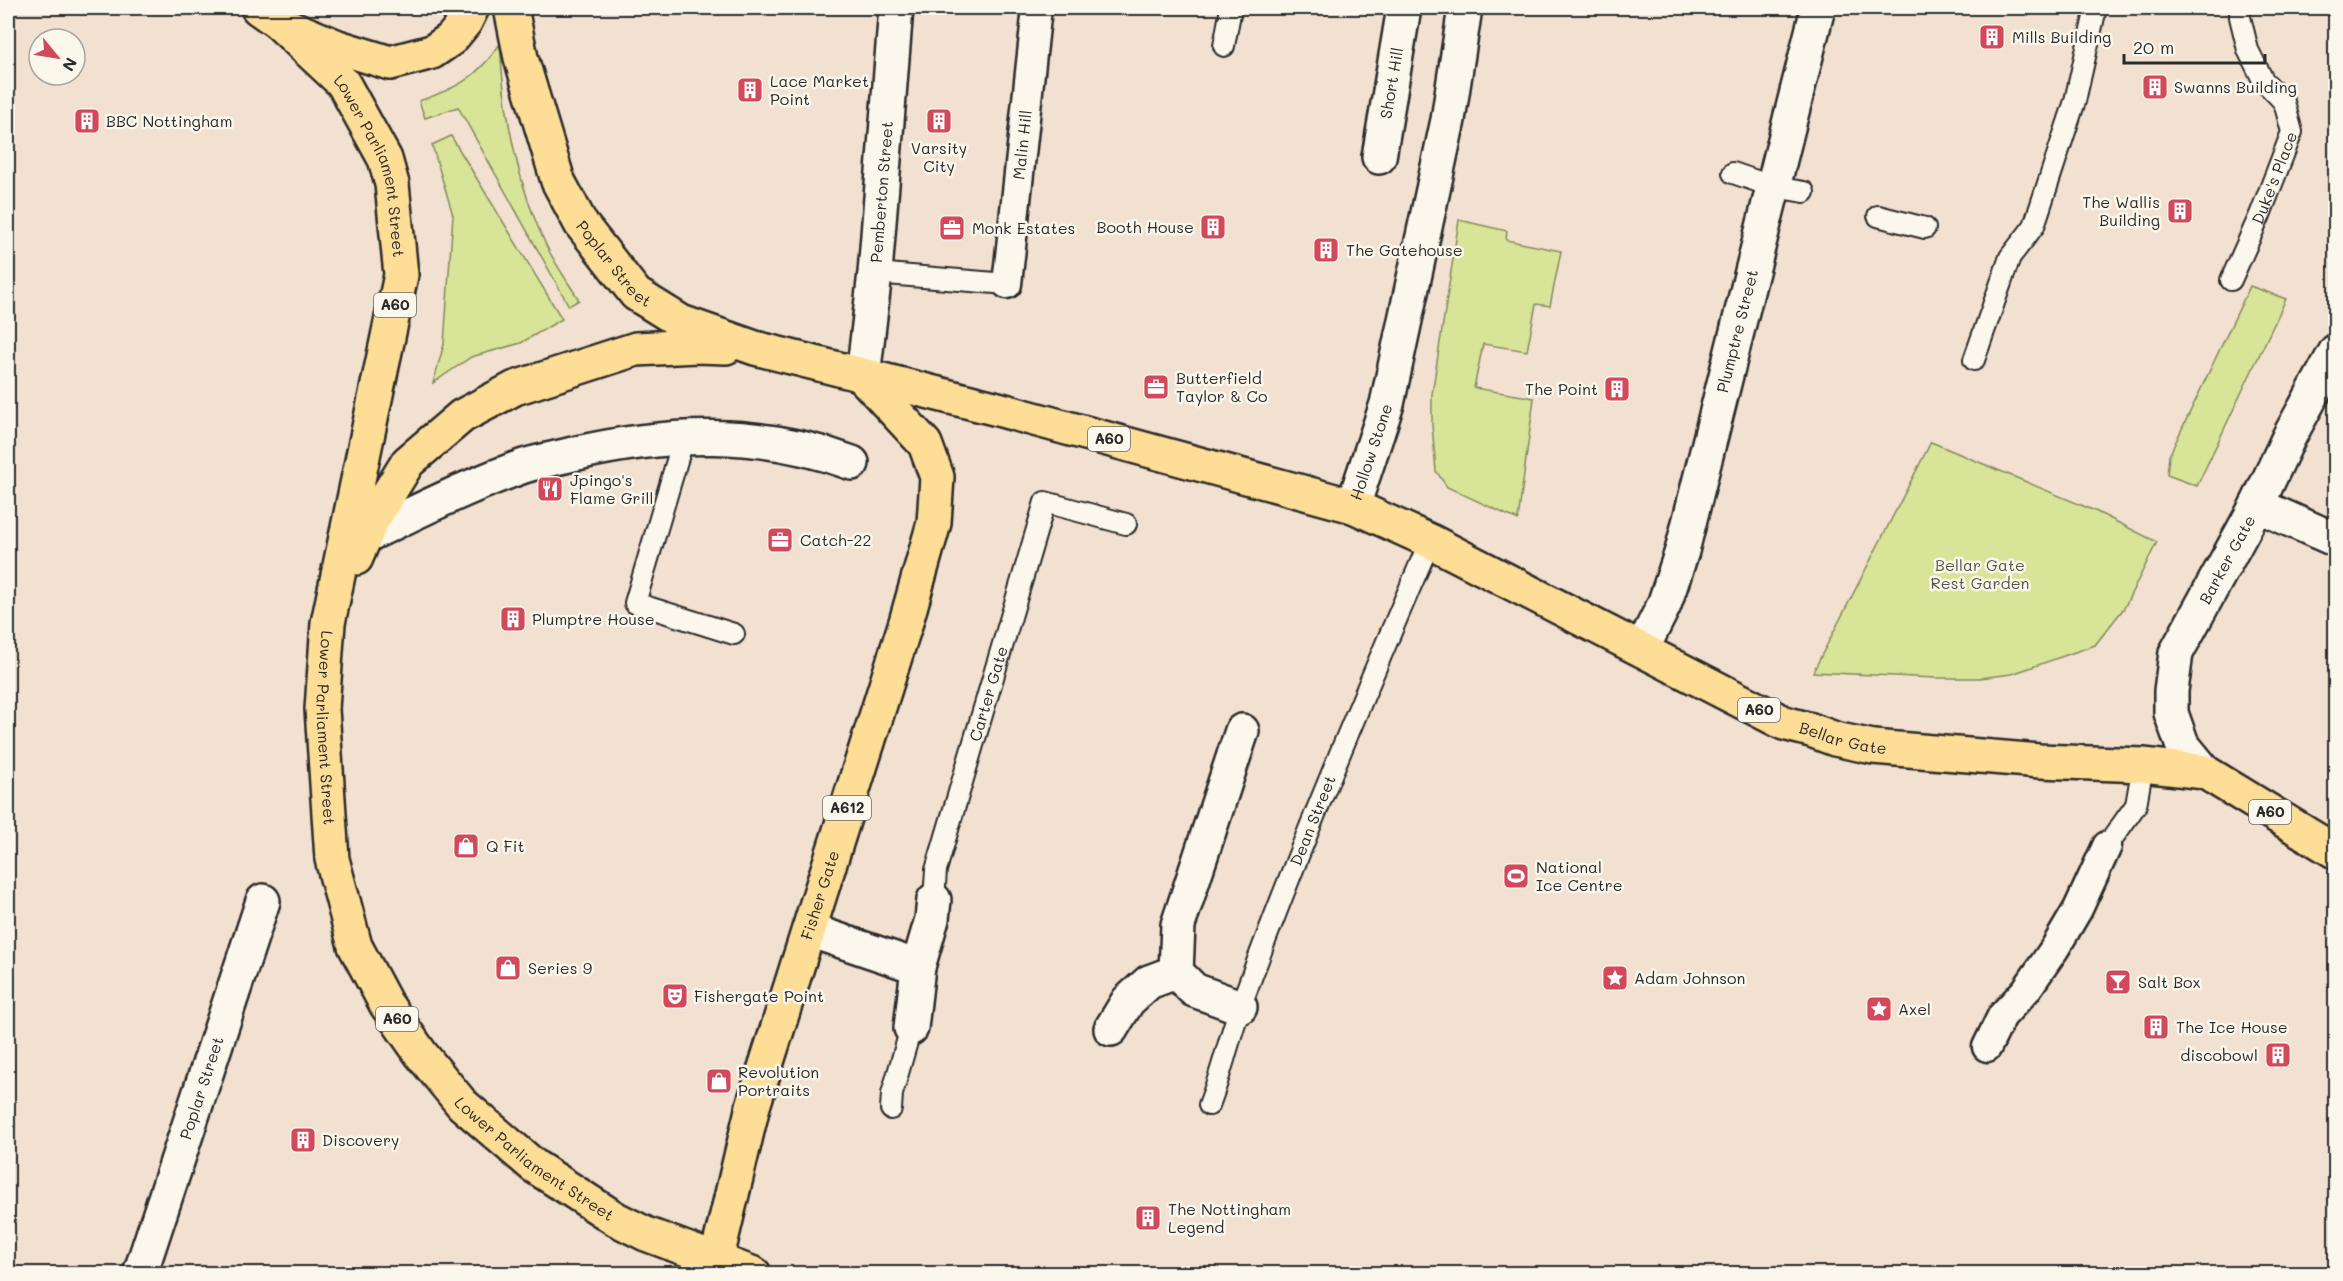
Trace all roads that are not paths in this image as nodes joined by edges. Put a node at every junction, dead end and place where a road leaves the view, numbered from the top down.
1 (472, 8) edge
2 (511, 8) edge
3 (896, 8) edge
4 (1037, 8) edge
5 (1231, 8) edge
6 (1404, 8) edge
7 (1465, 8) edge
8 (1818, 8) edge
9 (2096, 8) edge
10 (2240, 8) edge
11 (268, 15) edge
12 (1224, 46) dead end
13 (1379, 157) dead end
14 (1733, 173) dead end
15 (1789, 189) junction
16 (1878, 216) dead end
17 (1925, 228) dead end
18 (875, 273) junction
19 (2231, 279) dead end
20 (1007, 284) joint
21 (755, 348) junction
22 (2336, 351) edge
23 (1974, 360) dead end
24 (863, 377) junction
25 (684, 437) junction
26 (852, 463) dead end
27 (1353, 506) junction
28 (2257, 506) junction
29 (1126, 524) dead end
30 (365, 536) junction
31 (1430, 540) junction
32 (2336, 540) edge
33 (328, 623) junction
34 (734, 634) dead end
35 (1642, 649) junction
36 (1242, 731) dead end
37 (2143, 765) junction
38 (2205, 772) junction
39 (2107, 846) joint
40 (2336, 852) edge
41 (934, 900) joint
42 (263, 902) dead end
43 (809, 930) junction
44 (918, 967) junction
45 (1176, 972) junction
46 (1240, 1007) junction
47 (911, 1028) joint
48 (1111, 1029) dead end
49 (1987, 1047) dead end
50 (1209, 1105) dead end
51 (891, 1109) dead end
52 (716, 1267) edge
53 (140, 1274) edge
54 (754, 1274) edge

1 - 11 main road, A60
2 - 21 main road, Poplar Street / A60
3 - 18 street, Pemberton Street
4 - 20 street, Malin Hill
5 - 12 lane
6 - 13 street, Short Hill
7 - 27 street, Hollow Stone
8 - 15 street, Plumptre Street
9 - 23 lane
10 - 19 lane, Duke's Place
11 - 33 main road, Lower Parliament Street / A60
14 - 15 lane
15 - 35 street, Plumptre Street
16 - 17 lane
18 - 20 lane
18 - 24 street, Pemberton Street
21 - 24 main road, Poplar Street / A60
21 - 30 main road
22 - 28 street, Barker Gate
24 - 27 main road, Hollow Stone / A60
24 - 43 main road, Fisher Gate / A612
25 - 26 street
25 - 30 street
25 - 34 lane
27 - 31 main road, Bellar Gate / A60
28 - 32 street
28 - 38 street, Barker Gate
29 - 41 lane, Carter Gate
30 - 33 main road
31 - 35 main road, Bellar Gate / A60
31 - 46 lane, Dean Street
33 - 52 main road, Lower Parliament Street / A60
35 - 37 main road, Bellar Gate / A60
36 - 45 street
37 - 38 main road, Bellar Gate / A60
37 - 39 lane
38 - 40 main road, A60
39 - 49 street
41 - 44 street, Carter Gate
42 - 53 street, Poplar Street
43 - 44 street
43 - 52 main road, Fisher Gate / A612
44 - 47 street, Carter Gate
45 - 46 street
45 - 48 street
46 - 50 lane, Dean Street
47 - 51 lane, Carter Gate
52 - 54 main road, Lower Parliament Street / A60

